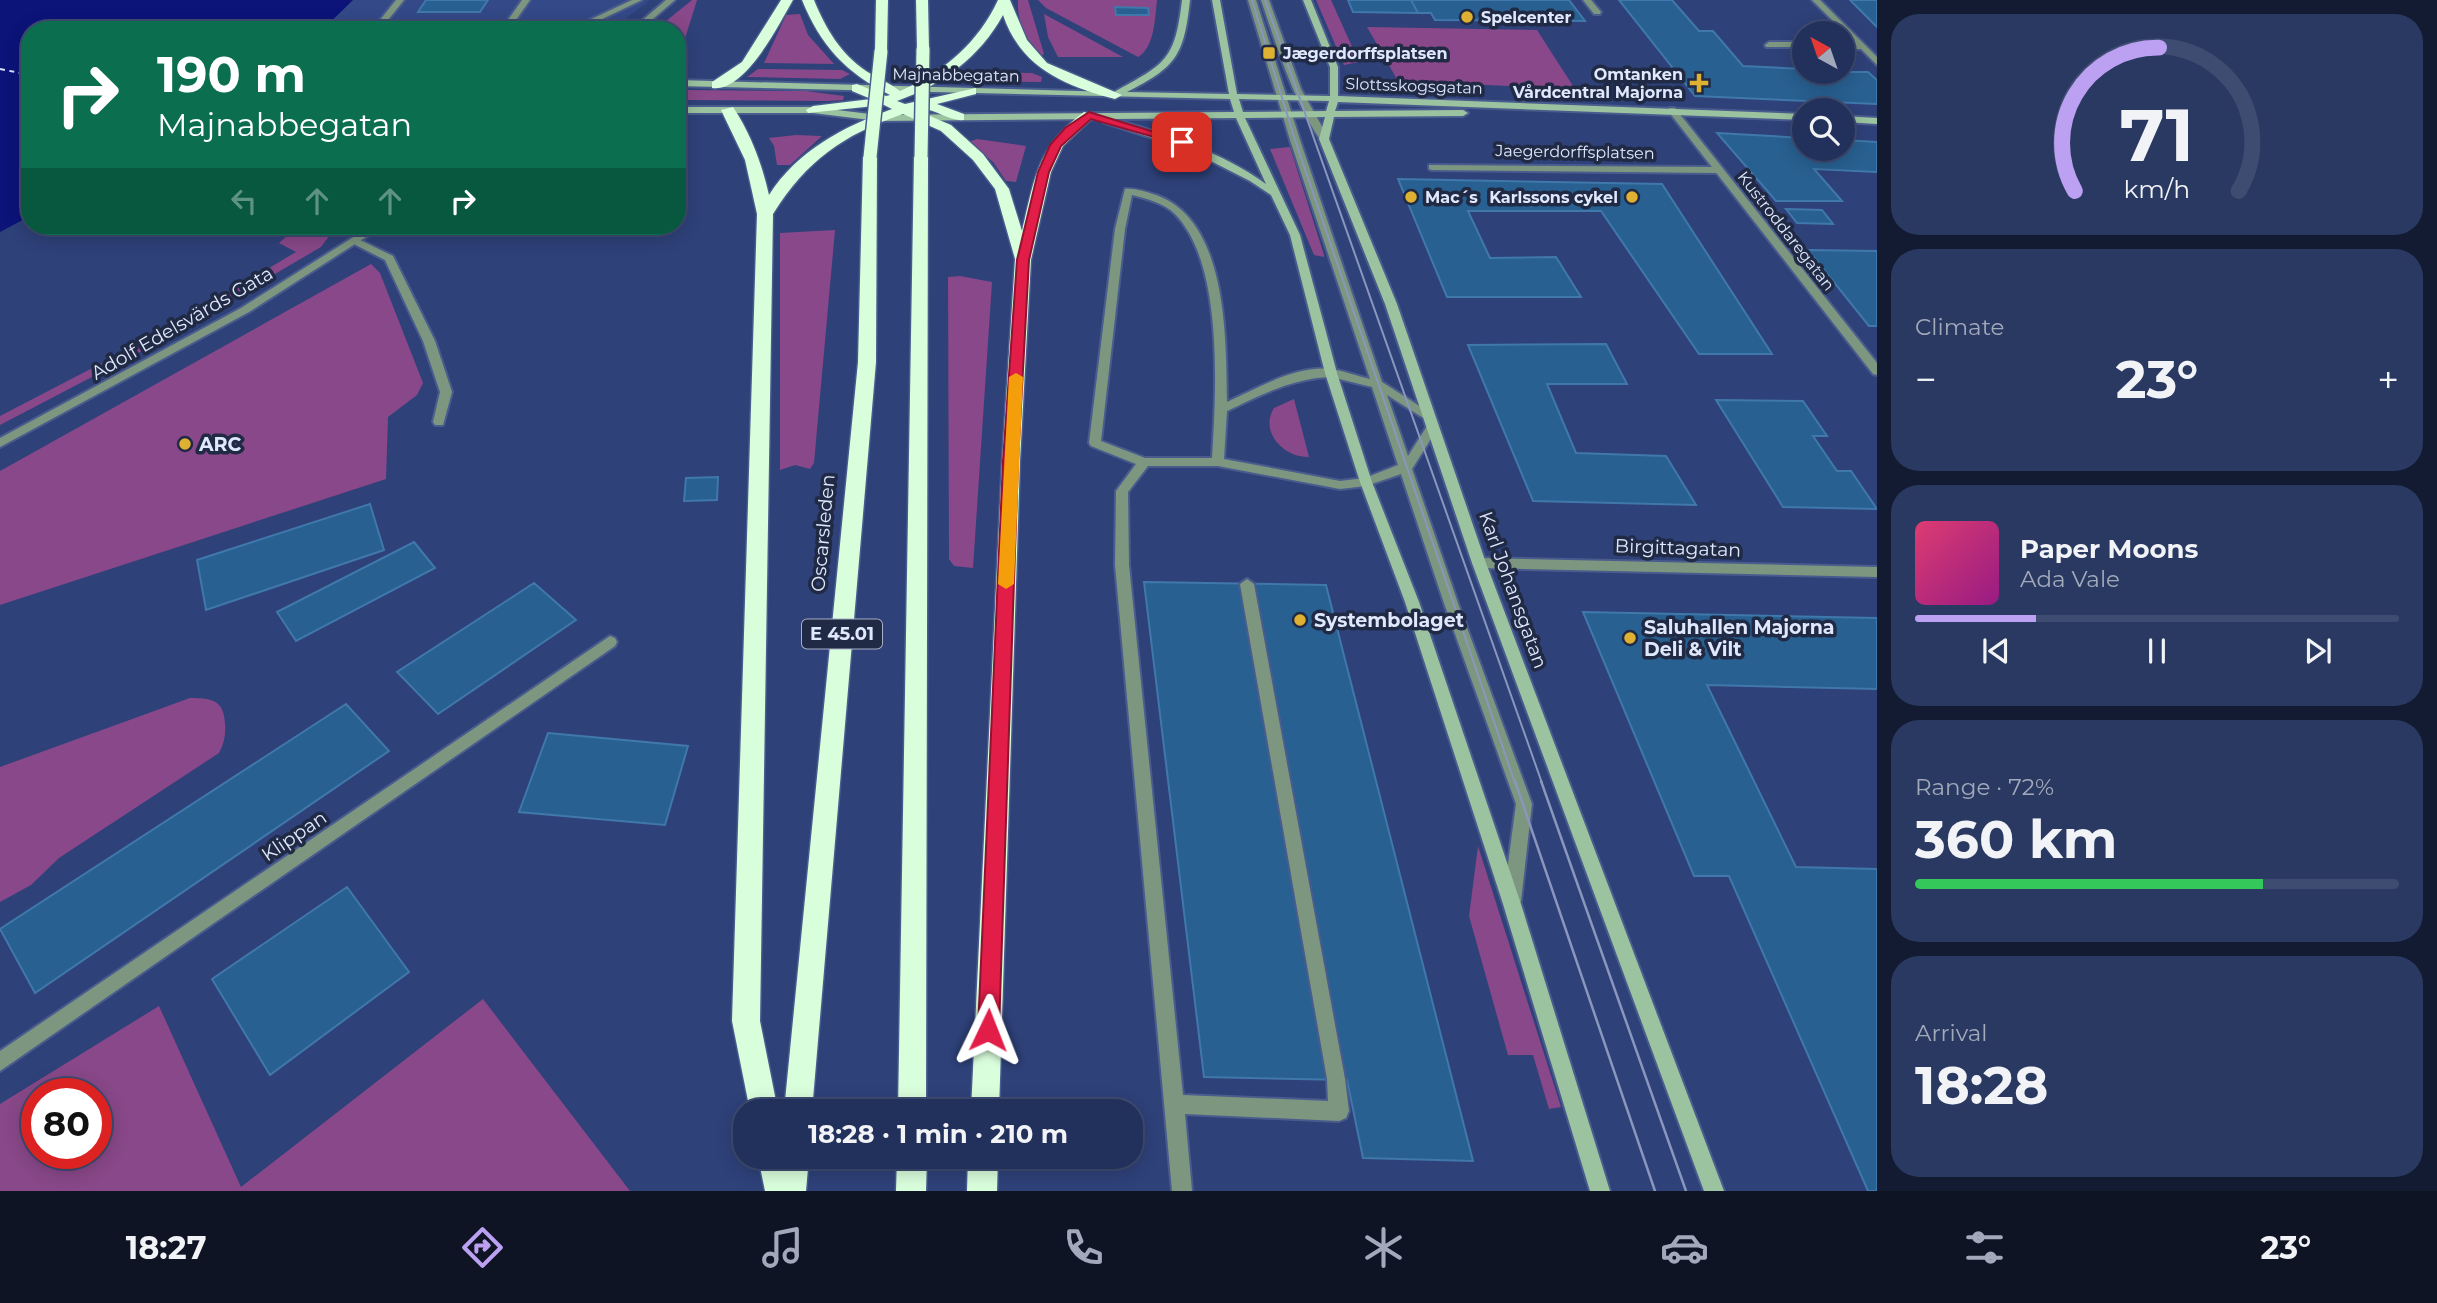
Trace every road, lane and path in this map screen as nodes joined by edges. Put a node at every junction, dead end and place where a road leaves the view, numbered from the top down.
1 (400, 0) edge
2 (526, 0) edge
3 (638, 0) edge
4 (671, 0) edge
5 (787, 0) edge
6 (808, 0) edge
7 (882, 0) edge
8 (922, 0) edge
9 (1004, 0) edge
10 (1186, 0) edge
11 (1216, 0) edge
12 (1252, 0) edge
13 (1265, 0) edge
14 (1307, 0) edge
15 (1587, 0) edge
16 (1816, 0) edge
17 (1597, 12) dead end
18 (383, 21) edge
19 (511, 21) edge
20 (592, 21) edge
21 (646, 21) edge
22 (1769, 45) dead end
23 (1792, 45) edge
24 (1855, 46) edge
25 (1861, 46) junction
26 (1877, 62) edge
27 (686, 83) edge
28 (717, 85) junction
29 (857, 88) joint
30 (971, 91) junction
31 (1115, 95) junction
32 (1233, 96) junction
33 (899, 97) junction
34 (1283, 97) junction
35 (1298, 97) junction
36 (1334, 99) junction
37 (686, 110) edge
38 (728, 110) junction
39 (813, 110) junction
40 (923, 110) junction
41 (1636, 110) junction
42 (1672, 110) junction
43 (1306, 114) junction
44 (1331, 114) junction
45 (1089, 115) junction
46 (1289, 115) junction
47 (1240, 116) junction
48 (1792, 116) edge
49 (959, 117) joint
50 (878, 118) junction
51 (1855, 120) edge
52 (1877, 121) edge
53 (1324, 139) junction
54 (1432, 167) dead end
55 (1717, 170) junction
56 (1276, 195) junction
57 (765, 214) junction
58 (364, 235) edge
59 (355, 241) junction
60 (1023, 260) junction
61 (1877, 371) edge
62 (1331, 373) junction
63 (1380, 385) junction
64 (1221, 410) junction
65 (1431, 421) junction
66 (439, 422) dead end
67 (0, 443) edge
68 (1144, 462) junction
69 (1218, 462) junction
70 (1407, 467) junction
71 (1366, 482) junction
72 (1479, 563) junction
73 (1877, 572) edge
74 (1247, 583) dead end
75 (610, 642) dead end
76 (1512, 904) junction
77 (0, 1062) edge
78 (762, 1099) edge
79 (799, 1099) edge
80 (912, 1099) edge
81 (985, 1099) edge
82 (1174, 1104) junction
83 (775, 1169) edge
84 (793, 1169) edge
85 (912, 1169) edge
86 (983, 1169) edge
87 (780, 1191) edge
88 (791, 1191) edge
89 (911, 1191) edge
90 (982, 1191) edge
91 (1182, 1191) edge
92 (1600, 1191) edge
93 (1714, 1191) edge

1 - 18 street
2 - 19 street
3 - 20 street
4 - 21 street
5 - 28 highway
6 - 33 highway
7 - 79 highway, Oscarsleden / E 45.01, bridge
8 - 80 highway, bridge
9 - 31 highway
9 - 33 highway
10 - 31 street
11 - 32 street
12 - 34 street
13 - 35 street
14 - 36 street
15 - 17 street
16 - 25 street
22 - 23 street
24 - 25 street
25 - 26 street
27 - 28 street
28 - 29 street
29 - 33 highway
30 - 31 street, Majnabbegatan
30 - 33 street, Majnabbegatan
30 - 40 highway
31 - 32 street, Majnabbegatan
32 - 34 street, Slottsskogsgatan
32 - 47 street
33 - 39 highway
33 - 40 highway
33 - 50 highway
34 - 35 street, Slottsskogsgatan
34 - 46 street
35 - 36 street, Slottsskogsgatan
35 - 43 street
36 - 41 street, Slottsskogsgatan
36 - 44 street
37 - 38 street
38 - 39 street
38 - 57 highway
39 - 50 street
40 - 49 highway
40 - 50 street
40 - 60 highway
41 - 42 street, Slottsskogsgatan
41 - 44 street, Slottsskogsgatan
42 - 48 street, Slottsskogsgatan
42 - 55 street, Kustroddaregatan
43 - 44 street, Slottsskogsgatan
43 - 46 street, Slottsskogsgatan
43 - 53 street
44 - 53 street
45 - 47 street
45 - 49 street
45 - 56 street
45 - 60 highway
46 - 47 street, Slottsskogsgatan
46 - 63 street
47 - 56 street
50 - 57 highway
51 - 52 street
53 - 65 street, Karl Johansgatan
54 - 55 street, Jaegerdorffsplatsen
55 - 61 street, Kustroddaregatan
56 - 62 street
57 - 78 highway
58 - 59 street, Adolf Edelsvärds Gata
59 - 66 street
59 - 67 street, Adolf Edelsvärds Gata
60 - 81 highway
62 - 63 street
62 - 64 street
62 - 71 street
63 - 65 street
63 - 70 street
64 - 68 street
64 - 69 street
65 - 70 street
65 - 72 street, Karl Johansgatan
68 - 69 street
68 - 82 street
69 - 71 street
70 - 71 street
70 - 76 street
71 - 76 street
72 - 73 street, Birgittagatan
72 - 93 street, Karl Johansgatan
74 - 82 street
75 - 77 street, Klippan
76 - 92 street
82 - 91 street
83 - 87 highway
84 - 88 highway
85 - 89 highway
86 - 90 highway

